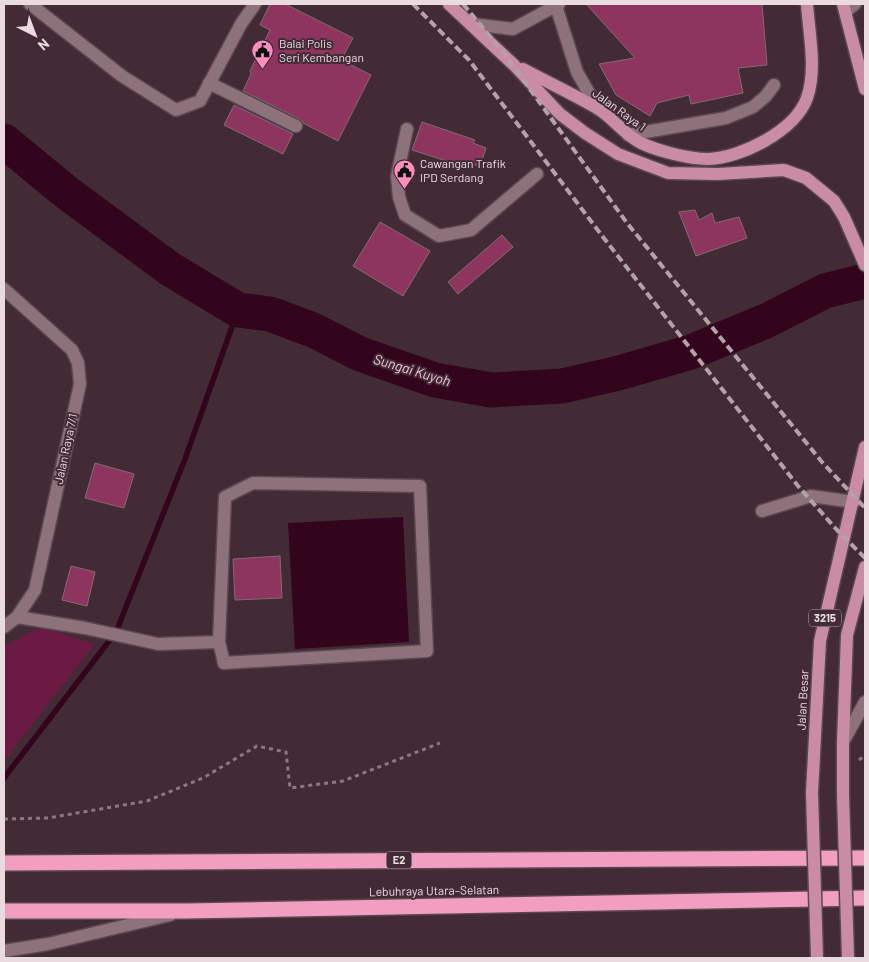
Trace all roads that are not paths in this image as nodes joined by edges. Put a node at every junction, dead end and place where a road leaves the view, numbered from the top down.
1 (30, 4) edge
2 (255, 4) edge
3 (449, 4) edge
4 (556, 4) edge
5 (808, 4) edge
6 (848, 7) edge
7 (471, 24) junction
8 (514, 65) junction
9 (209, 83) junction
10 (774, 84) dead end
11 (865, 89) edge
12 (598, 109) junction
13 (296, 126) dead end
14 (407, 129) dead end
15 (628, 135) junction
16 (537, 174) dead end
17 (865, 262) edge
18 (4, 289) edge
19 (865, 447) edge
20 (854, 502) junction
21 (762, 511) dead end
22 (865, 567) edge
23 (18, 617) junction
24 (4, 627) edge
25 (219, 642) junction
26 (865, 702) edge
27 (843, 742) junction
28 (865, 858) edge
29 (4, 863) edge
30 (865, 898) edge
31 (4, 911) edge
32 (187, 911) junction
33 (4, 951) edge
34 (817, 958) edge
35 (848, 958) edge

1 - 9 street
2 - 9 street
3 - 7 main road, Jalan Raya 1
4 - 7 street
4 - 12 street
5 - 15 main road, Jalan Raya 1
6 - 11 main road
7 - 8 main road, Jalan Raya 1
8 - 12 main road, Jalan Raya 1
8 - 17 main road, Jalan Raya 1
9 - 13 street
10 - 15 street
12 - 15 main road, Jalan Raya 1
14 - 16 street
18 - 23 street, Jalan Raya 7/1
19 - 20 main road, Jalan Besar / 3215
20 - 21 street
20 - 34 main road, Jalan Besar / 3215, bridge
22 - 27 main road, 3215
23 - 24 street, Jalan Raya 7/1
23 - 25 street
25 - 25 street
26 - 27 street
27 - 35 main road, 3215, bridge
28 - 29 highway, E2
30 - 32 highway, Lebuhraya Utara–Selatan
31 - 32 highway, Lebuhraya Utara–Selatan
32 - 33 street

